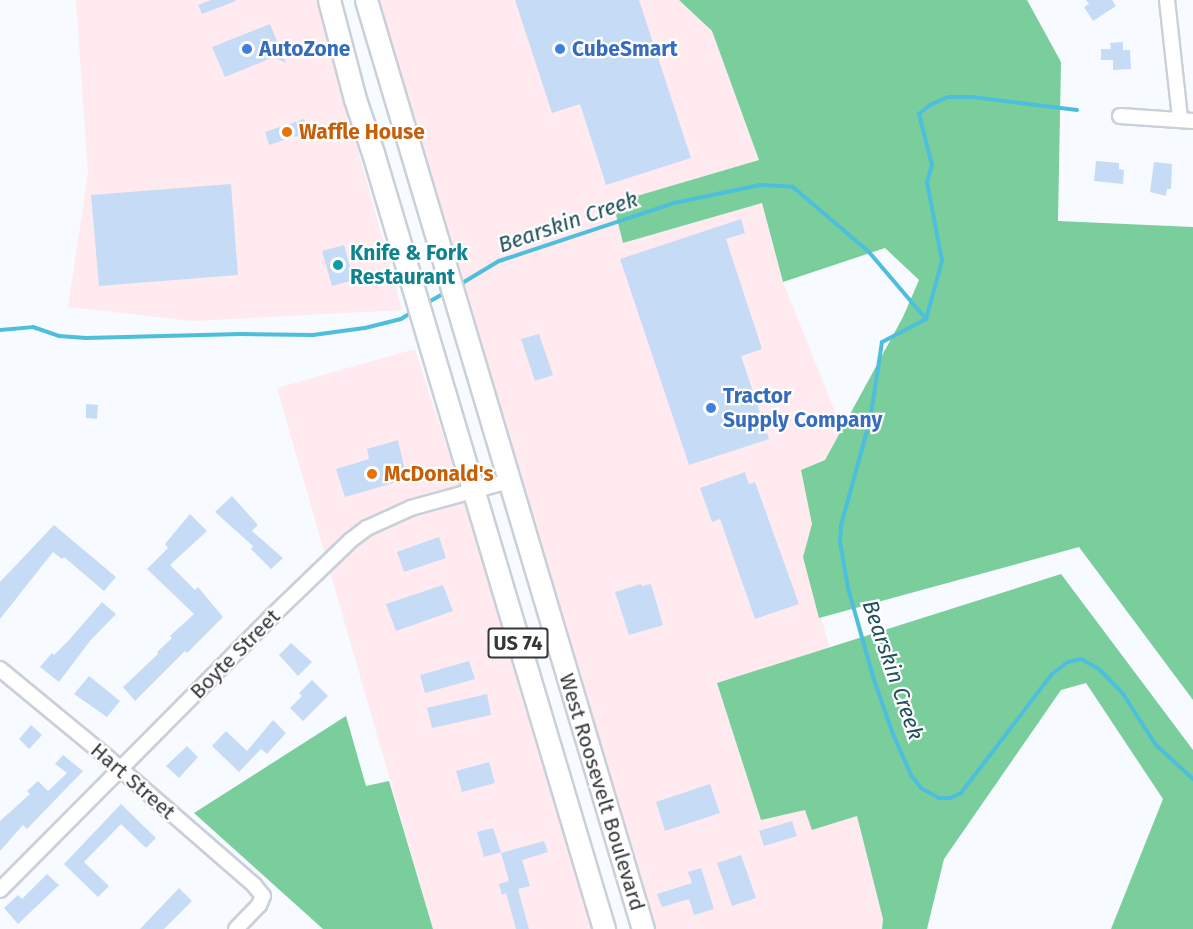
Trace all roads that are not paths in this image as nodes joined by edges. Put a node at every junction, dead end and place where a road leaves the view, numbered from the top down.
1 (329, 0) edge
2 (366, 0) edge
3 (1167, 0) edge
4 (1120, 116) dead end
5 (1186, 120) edge
6 (509, 481) junction
7 (472, 490) junction
8 (0, 669) edge
9 (120, 769) junction
10 (0, 890) edge
11 (236, 929) edge
12 (604, 929) edge
13 (643, 929) edge

1 - 7 highway, West Roosevelt Boulevard / US 74
2 - 6 highway, West Roosevelt Boulevard / US 74
3 - 5 street
4 - 5 street
6 - 7 street, Boyte Street
6 - 13 highway, West Roosevelt Boulevard / US 74
7 - 9 street, Boyte Street
7 - 12 highway, West Roosevelt Boulevard / US 74
8 - 9 street, Hart Street
9 - 10 street, Boyte Street
9 - 11 street, Hart Street

